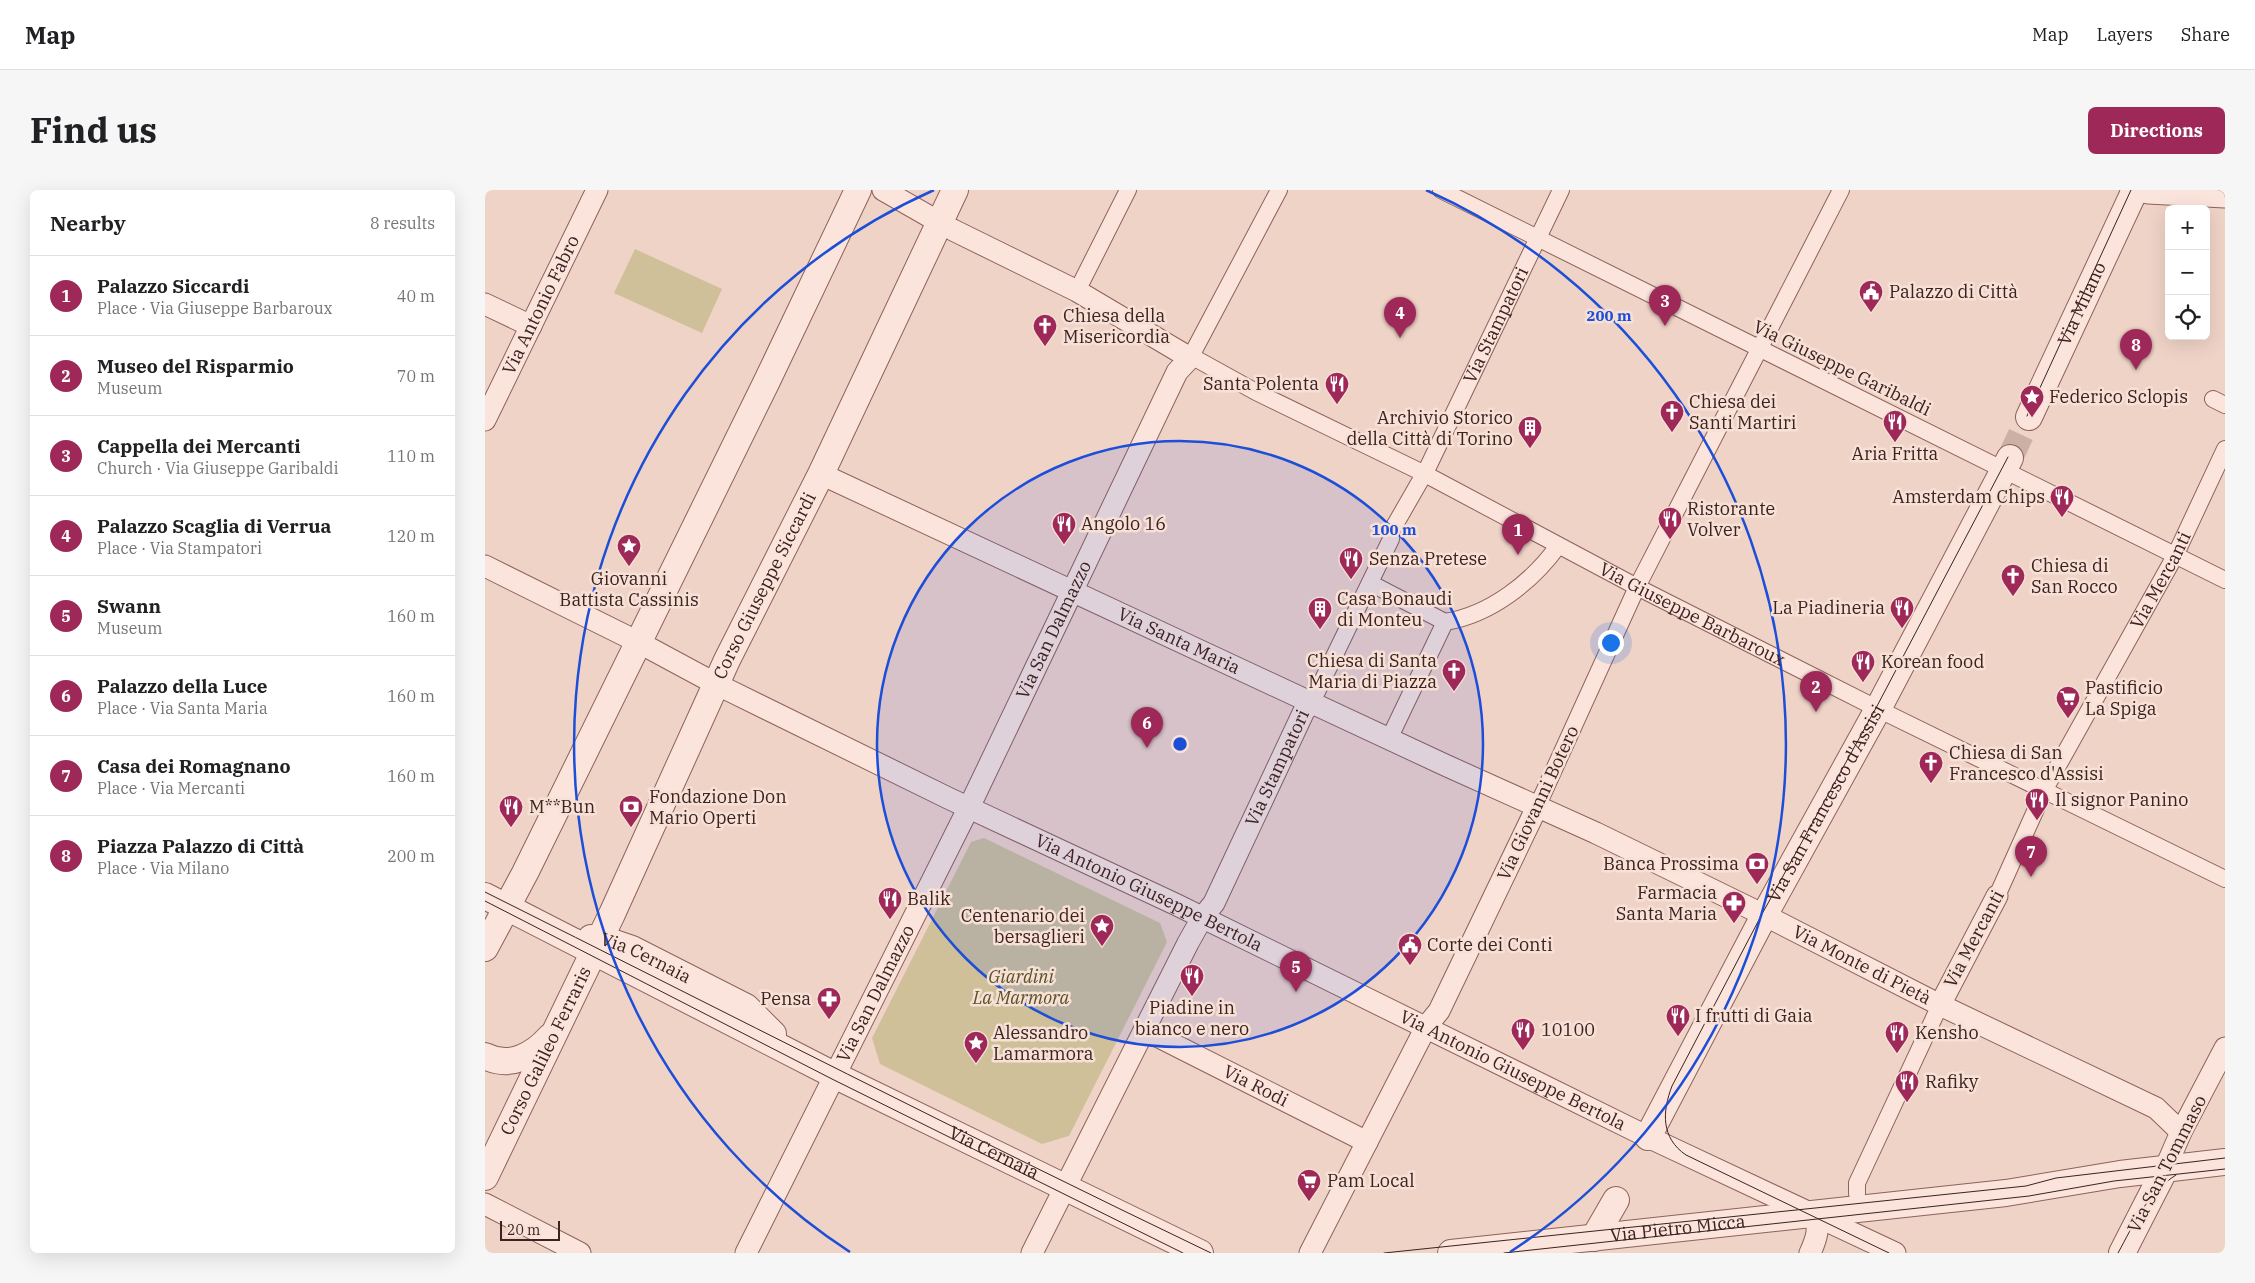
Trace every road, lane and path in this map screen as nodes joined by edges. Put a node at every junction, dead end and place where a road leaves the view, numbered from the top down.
1 (597, 190) edge
2 (858, 190) edge
3 (883, 190) edge
4 (955, 190) edge
5 (1128, 190) edge
6 (1279, 190) edge
7 (1441, 190) edge
8 (1561, 190) edge
9 (1841, 190) edge
10 (2134, 190) edge
11 (2225, 197) edge
12 (941, 222) junction
13 (1537, 238) junction
14 (1077, 291) junction
15 (485, 304) edge
16 (531, 326) junction
17 (1760, 350) junction
18 (1190, 357) junction
19 (2029, 417) tunnel mouth
20 (485, 420) edge
21 (2225, 449) edge
22 (2007, 464) junction
23 (1423, 473) junction
24 (821, 474) junction
25 (1558, 546) junction
26 (2175, 556) junction
27 (485, 566) edge
28 (2225, 580) edge
29 (1370, 583) junction
30 (1637, 587) junction
31 (1073, 592) junction
32 (1445, 622) junction
33 (638, 642) junction
34 (716, 684) junction
35 (1312, 702) junction
36 (1878, 709) junction
37 (1389, 739) junction
38 (2045, 789) junction
39 (968, 807) junction
40 (1537, 807) junction
41 (2225, 879) edge
42 (1997, 896) joint
43 (501, 910) edge
44 (1764, 915) junction
45 (1202, 918) junction
46 (597, 945) junction
47 (485, 948) edge
48 (1940, 1004) junction
49 (1426, 1027) junction
50 (1145, 1030) junction
51 (554, 1032) junction
52 (2225, 1048) edge
53 (485, 1056) edge
54 (835, 1074) junction
55 (2181, 1132) junction
56 (1648, 1137) junction
57 (1367, 1142) junction
58 (2225, 1162) edge
59 (2165, 1169) junction
60 (485, 1177) edge
61 (1065, 1189) junction
62 (2007, 1193) junction
63 (1857, 1194) junction
64 (1616, 1200) dead end
65 (485, 1204) edge
66 (1813, 1214) junction
67 (1590, 1246) edge
68 (580, 1253) edge
69 (746, 1253) edge
70 (1032, 1253) edge
71 (1200, 1253) edge
72 (1310, 1253) edge
73 (1451, 1253) edge
74 (1810, 1253) edge
75 (1895, 1253) edge
76 (2122, 1253) edge

1 - 16 street, Via Antonio Fabro
2 - 33 street
3 - 12 street, Via Giuseppe Barbaroux
4 - 12 street, Corso Giuseppe Siccardi
5 - 14 street
6 - 18 street, Via San Dalmazzo
7 - 13 street, Via Giuseppe Garibaldi
8 - 13 street, Via Stampatori
9 - 17 street, Via Giovanni Botero
10 - 11 street
10 - 19 street, Via Milano
12 - 14 street, Via Giuseppe Barbaroux
12 - 24 street, Corso Giuseppe Siccardi
13 - 17 street, Via Giuseppe Garibaldi
13 - 23 street, Via Stampatori
14 - 18 street, Via Giuseppe Barbaroux
15 - 16 street
16 - 20 street, Via Antonio Fabro
17 - 22 street, Via Giuseppe Garibaldi
17 - 30 street, Via Giovanni Botero
18 - 23 street, Via Giuseppe Barbaroux
18 - 31 street, Via San Dalmazzo
21 - 26 street, Via Mercanti
22 - 26 street, Via Giuseppe Garibaldi
22 - 36 street, Via San Francesco d'Assisi
23 - 25 street, Via Giuseppe Barbaroux
23 - 29 street, Via Stampatori
24 - 31 street, Via Santa Maria
24 - 34 street, Corso Giuseppe Siccardi
25 - 30 street, Via Giuseppe Barbaroux
25 - 32 street
26 - 28 street, Via Giuseppe Garibaldi
26 - 38 street, Via Mercanti
27 - 33 street, Via Antonio Giuseppe Bertola
29 - 32 street
29 - 35 street, Via Stampatori
30 - 36 street, Via Giuseppe Barbaroux
30 - 40 street, Via Giovanni Botero
31 - 35 street, Via Santa Maria
31 - 39 street, Via San Dalmazzo
32 - 37 street
33 - 34 street, Via Antonio Giuseppe Bertola
33 - 43 street
34 - 39 street, Via Antonio Giuseppe Bertola
34 - 46 street, Corso Giuseppe Siccardi
35 - 37 street, Via Santa Maria
35 - 45 street, Via Stampatori
36 - 38 street, Via Giuseppe Barbaroux
36 - 44 street, Via San Francesco d'Assisi
37 - 40 street, Via Santa Maria
38 - 41 street, Via Giuseppe Barbaroux
38 - 42 street, Via Mercanti
39 - 45 street, Via Antonio Giuseppe Bertola
39 - 54 street, Via San Dalmazzo
40 - 44 street, Via Monte di Pietà
40 - 49 street, Via Giovanni Botero
42 - 48 street, Via Mercanti
43 - 46 street, Via Cernaia
43 - 47 street
44 - 48 street, Via Monte di Pietà
44 - 56 street, Via San Francesco d'Assisi
45 - 49 street, Via Antonio Giuseppe Bertola
45 - 50 street, Via Stampatori
46 - 51 street, Corso Galileo Ferraris
46 - 54 street, Via Cernaia
48 - 55 street, Via Monte di Pietà
48 - 63 street, Via Mercanti
49 - 56 street, Via Antonio Giuseppe Bertola
49 - 57 street, Via Giovanni Botero
50 - 57 street, Via Rodi
50 - 61 street, Via Stampatori
51 - 53 street
51 - 60 street, Corso Galileo Ferraris
52 - 55 street, Via San Tommaso
54 - 61 street, Via Cernaia
54 - 69 street, Via San Dalmazzo
55 - 59 street, Via San Tommaso
56 - 66 street, Via Antonio Giuseppe Bertola
57 - 72 street, Via Giovanni Botero
58 - 59 street, Via Pietro Micca
59 - 62 street, Via Pietro Micca
59 - 76 street, Via San Tommaso
61 - 70 street, Via Stampatori
61 - 71 street, Via Cernaia
62 - 63 street, Via Pietro Micca
62 - 66 street, Via Pietro Micca
63 - 66 street, Via Pietro Micca
64 - 67 street
65 - 68 street
66 - 67 street, Via Pietro Micca
66 - 74 street
66 - 75 street, Via Antonio Giuseppe Bertola
67 - 73 street, Via Pietro Micca

